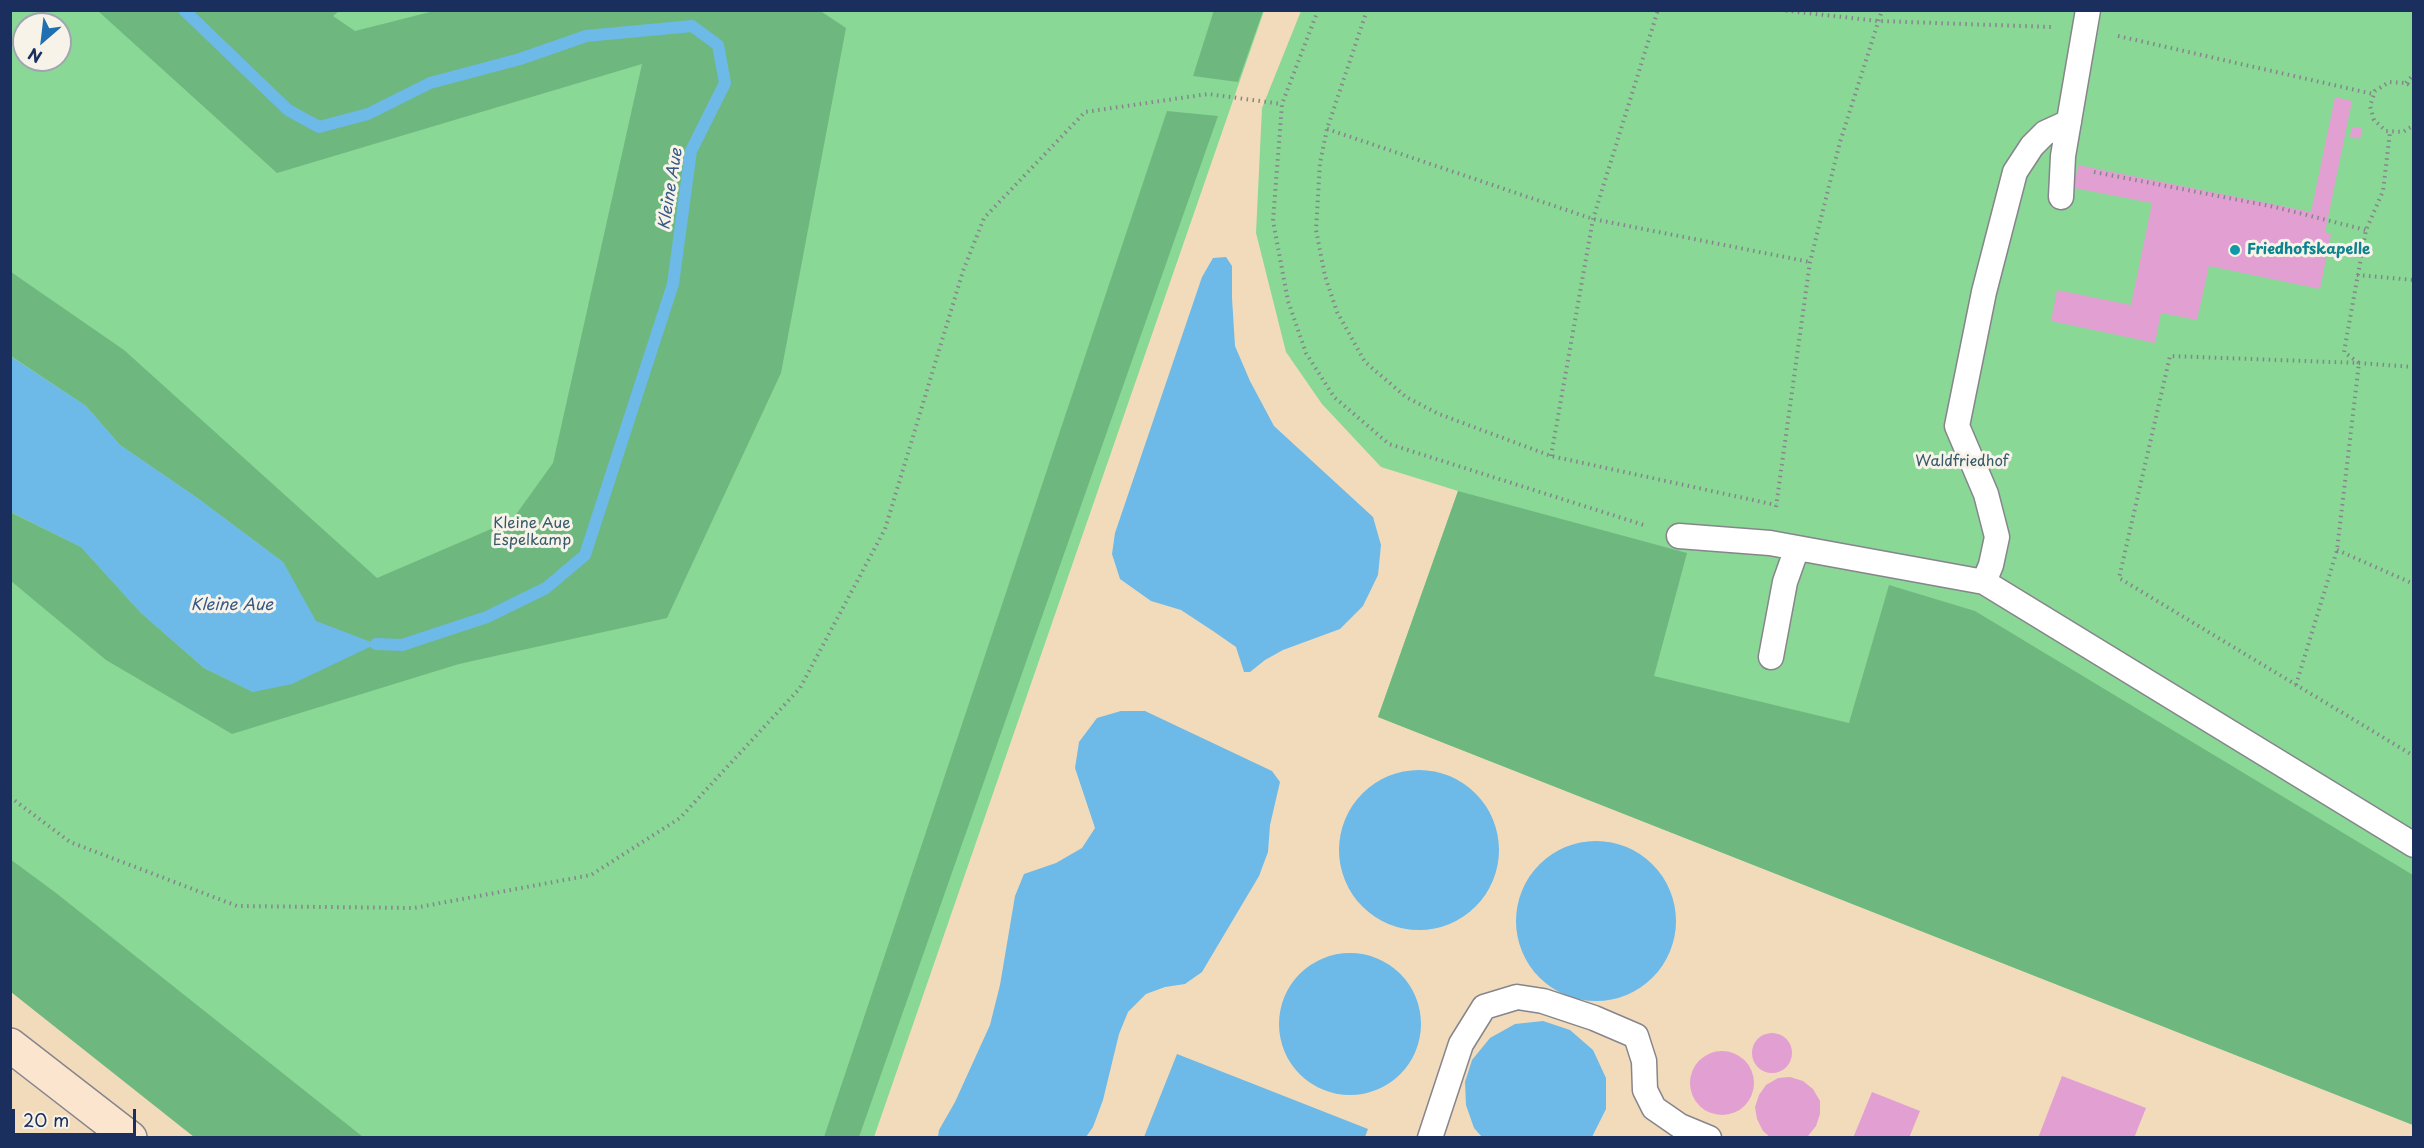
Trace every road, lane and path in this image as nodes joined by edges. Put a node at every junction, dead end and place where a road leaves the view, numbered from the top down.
1 (1318, 10) edge
2 (1367, 10) edge
3 (1658, 10) edge
4 (1780, 10) edge
5 (1882, 10) edge
6 (2087, 20) edge
7 (1878, 21) junction
8 (2414, 74) edge
9 (2406, 83) junction
10 (2414, 88) edge
11 (2373, 94) junction
12 (1282, 104) junction
13 (2069, 122) junction
14 (2414, 125) edge
15 (1327, 129) junction
16 (2390, 132) junction
17 (2062, 165) junction
18 (2061, 197) dead end
19 (1593, 219) junction
20 (2366, 230) junction
21 (1810, 262) junction
22 (2357, 275) junction
23 (2414, 280) edge
24 (2359, 363) junction
25 (2414, 367) edge
26 (1551, 456) junction
27 (1776, 505) junction
28 (1679, 536) joint
29 (1770, 543) junction
30 (1797, 548) junction
31 (2337, 550) junction
32 (1984, 582) junction
33 (2414, 585) edge
34 (1771, 657) dead end
35 (2296, 685) junction
36 (2414, 756) edge
37 (10, 797) edge
38 (2414, 845) edge
39 (10, 1045) edge
40 (130, 1137) edge
41 (1430, 1137) edge
42 (1709, 1137) edge

1 - 12 path
2 - 15 path
3 - 19 path
4 - 7 path
5 - 7 path
6 - 7 path
6 - 11 path
6 - 13 lane
7 - 21 path
8 - 9 path
9 - 10 path
9 - 11 path
11 - 16 path
12 - 28 path
12 - 37 path
13 - 17 lane
13 - 32 lane
14 - 16 path
15 - 19 path
15 - 26 path
16 - 20 path
17 - 18 lane
17 - 20 path
19 - 21 path
19 - 26 path
20 - 22 path
21 - 27 path
22 - 23 path
22 - 24 path
24 - 25 path
24 - 31 path
24 - 35 path
26 - 27 path
27 - 29 path
28 - 29 lane
29 - 30 lane
30 - 32 lane
30 - 34 lane
31 - 33 path
31 - 35 path
32 - 38 lane
35 - 36 path
39 - 40 main road
41 - 42 lane

